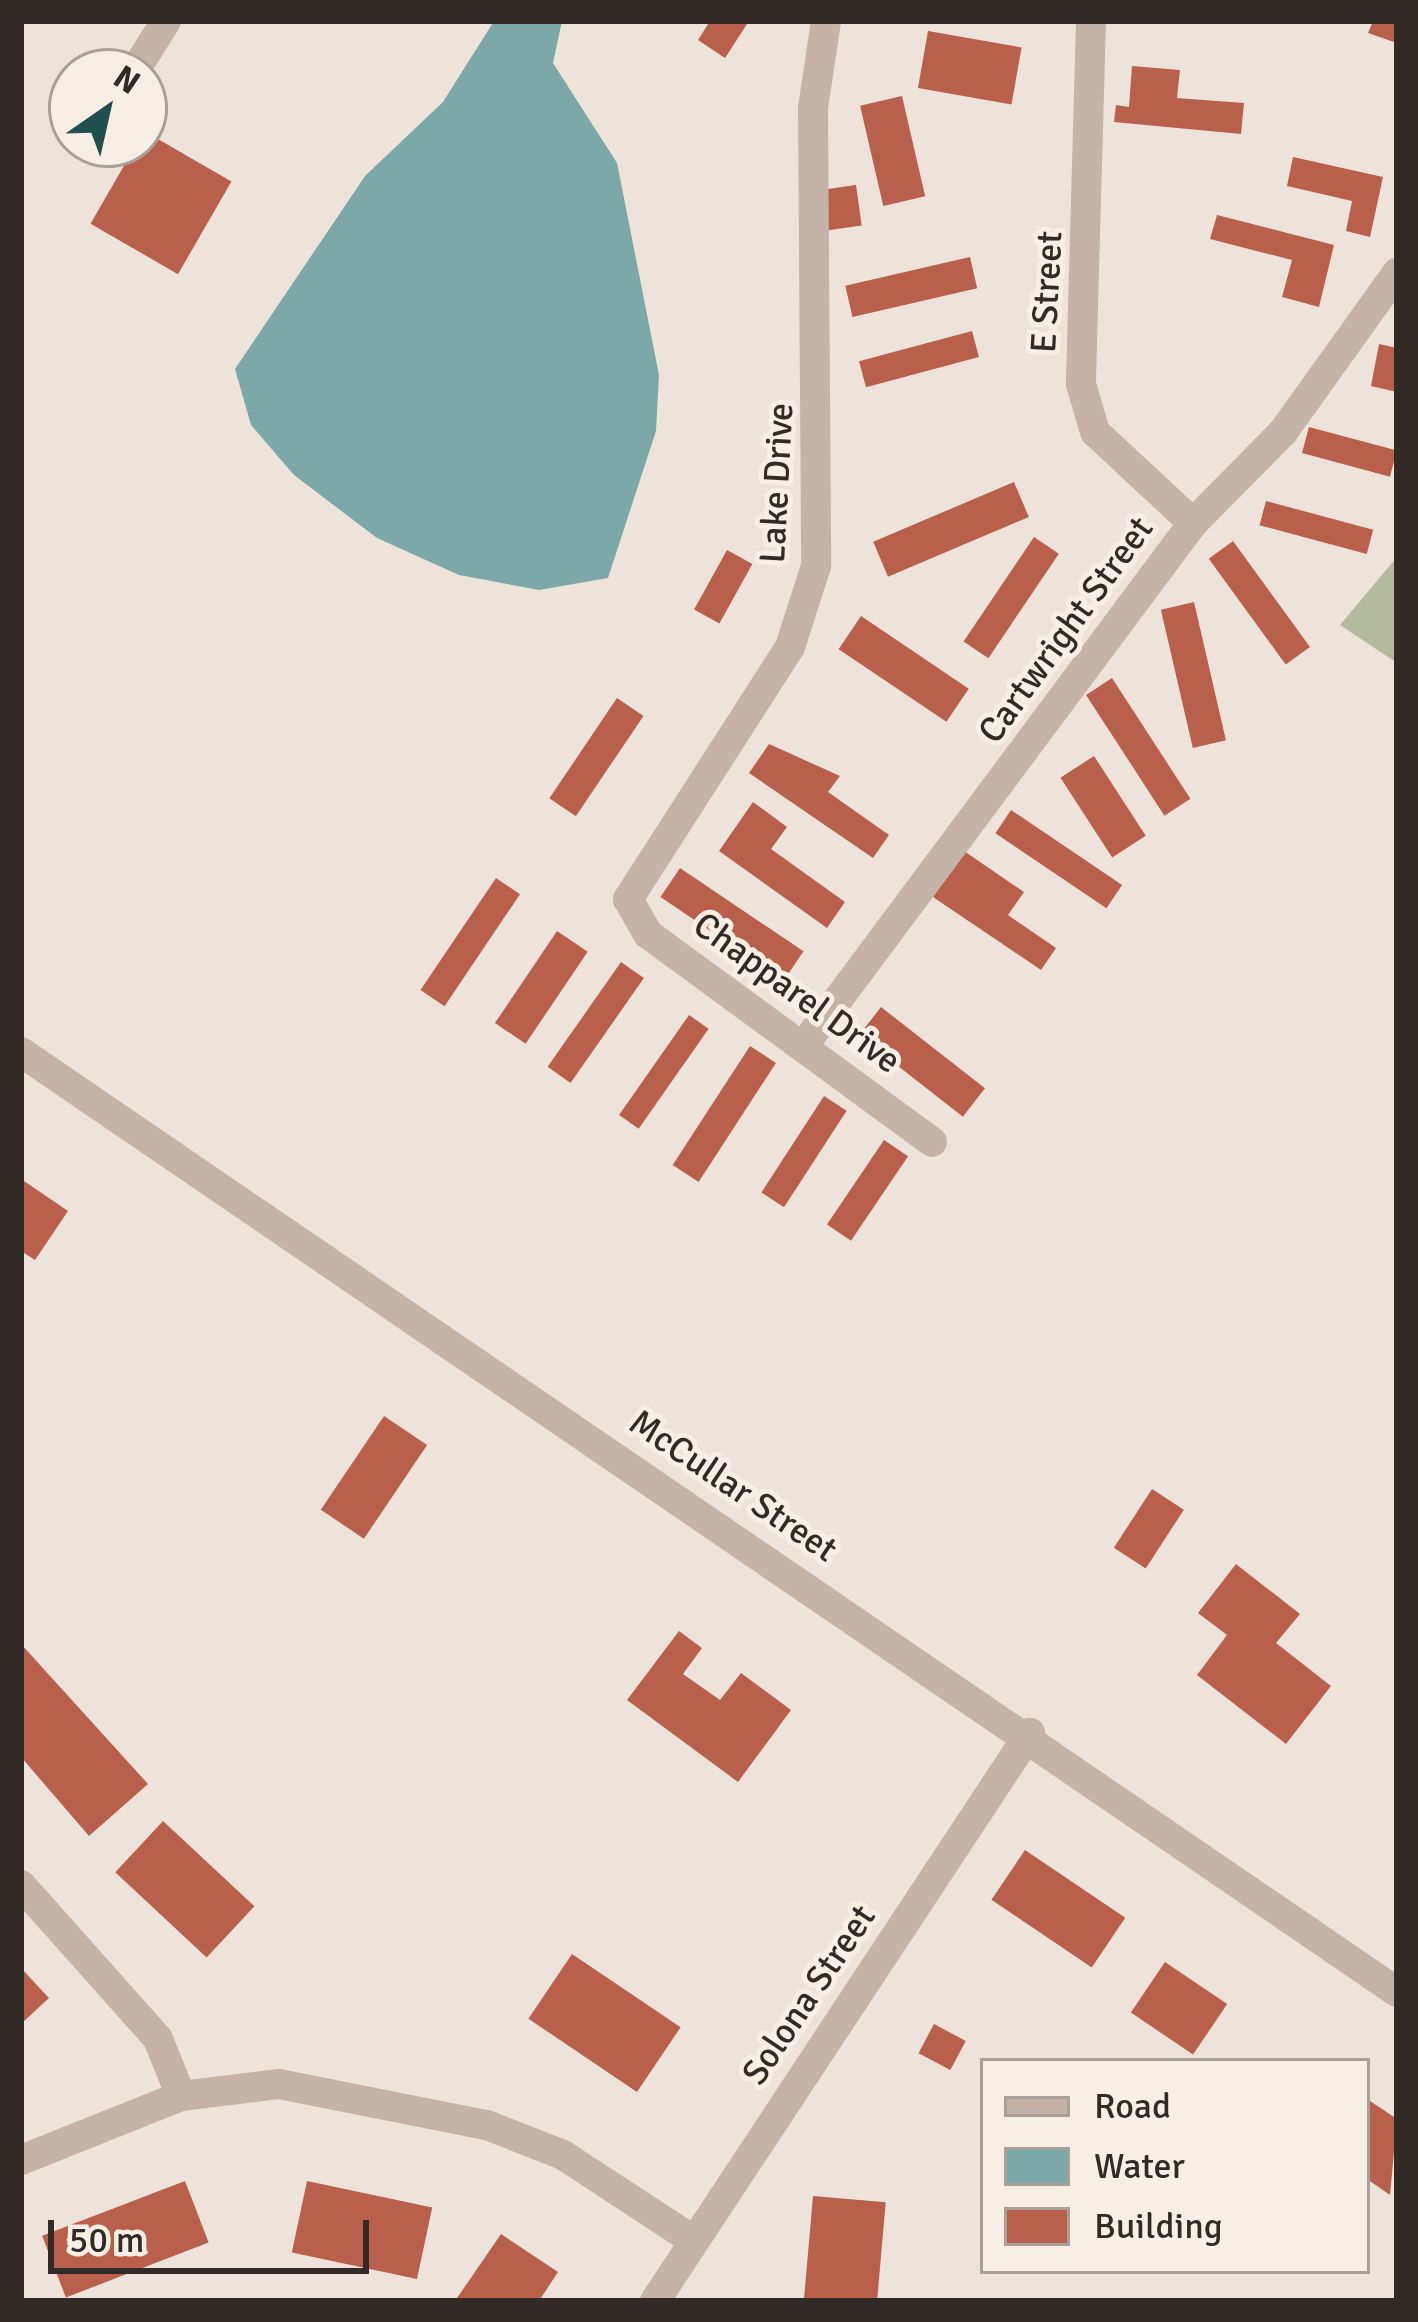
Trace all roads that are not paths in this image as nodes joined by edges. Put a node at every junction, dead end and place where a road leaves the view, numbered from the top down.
1 (166, 21) edge
2 (826, 21) edge
3 (1091, 21) edge
4 (149, 48) edge
5 (1397, 273) edge
6 (1193, 523) junction
7 (628, 898) joint
8 (807, 1041) junction
9 (21, 1052) edge
10 (932, 1142) dead end
11 (1030, 1733) junction
12 (21, 1886) edge
13 (1397, 1992) edge
14 (181, 2096) junction
15 (21, 2160) edge
16 (693, 2240) junction
17 (656, 2301) edge

1 - 4 street
2 - 7 street, Lake Drive
3 - 6 street, E Street
5 - 6 street, Cartwright Street
6 - 8 street, Cartwright Street
7 - 8 street, Chapparel Drive
8 - 10 street, Chapparel Drive
9 - 11 street, McCullar Street
11 - 13 street, McCullar Street
11 - 16 street, Solona Street
12 - 14 street
14 - 15 street
14 - 16 street
16 - 17 street, Solona Street

